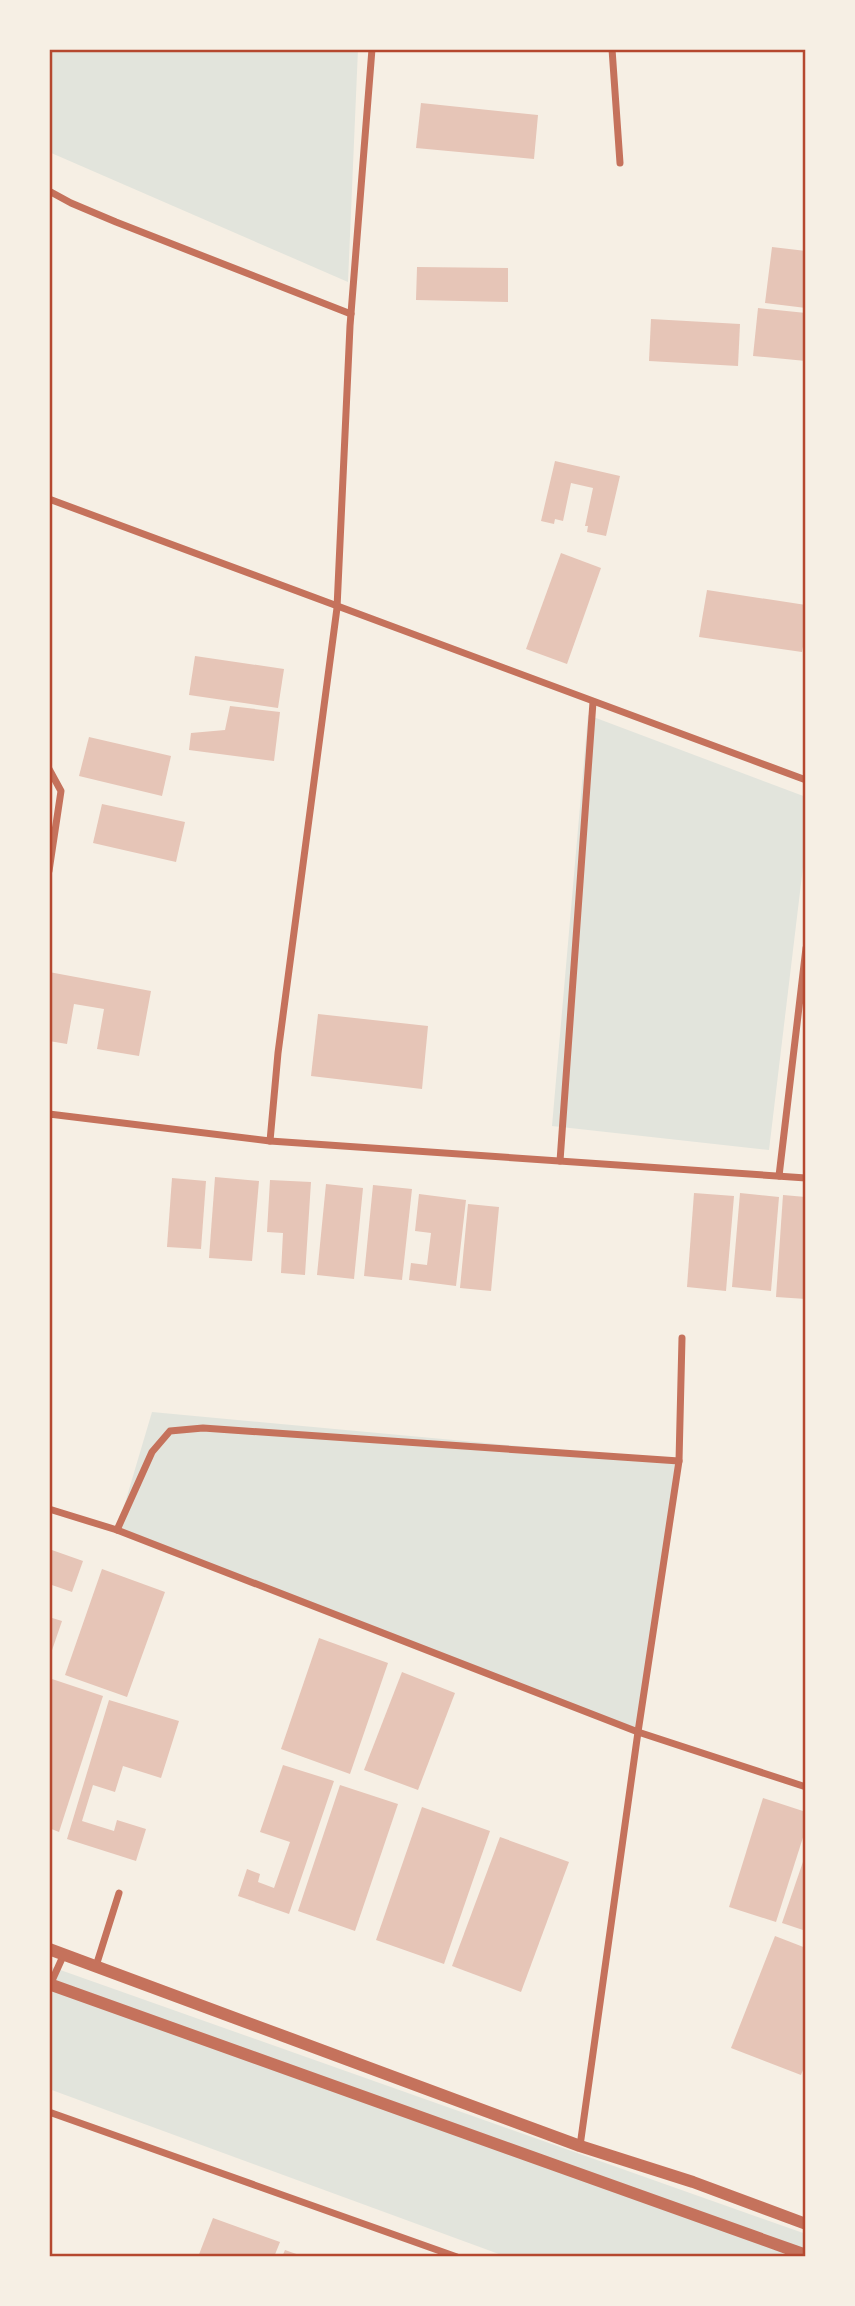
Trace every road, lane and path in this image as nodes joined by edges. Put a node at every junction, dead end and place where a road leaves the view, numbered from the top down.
1 (372, 49) edge
2 (611, 49) edge
3 (620, 163) dead end
4 (49, 191) edge
5 (351, 314) junction
6 (49, 499) edge
7 (337, 608) junction
8 (593, 702) junction
9 (49, 769) edge
10 (806, 780) edge
11 (49, 871) edge
12 (806, 948) edge
13 (49, 1114) edge
14 (270, 1141) junction
15 (560, 1161) junction
16 (779, 1176) junction
17 (806, 1178) edge
18 (682, 1338) dead end
19 (679, 1461) junction
20 (49, 1509) edge
21 (117, 1530) junction
22 (638, 1732) junction
23 (806, 1787) edge
24 (119, 1893) dead end
25 (49, 1949) edge
26 (64, 1954) junction
27 (96, 1966) junction
28 (50, 1986) edge
29 (49, 2112) edge
30 (580, 2146) junction
31 (806, 2224) edge
32 (806, 2255) edge
33 (457, 2257) edge

1 - 5 street
2 - 3 street
4 - 5 street
5 - 7 street
6 - 7 street
7 - 8 street
7 - 14 street
8 - 10 street
8 - 15 street
9 - 11 street
12 - 16 street
13 - 14 street
14 - 15 street
15 - 16 street
16 - 17 street
18 - 19 street
19 - 21 street
19 - 22 street
20 - 21 street
21 - 22 street
22 - 23 street
22 - 30 street
24 - 27 street
25 - 26 street
26 - 27 street
26 - 28 street
27 - 30 street
28 - 32 street
29 - 33 street
30 - 31 street

